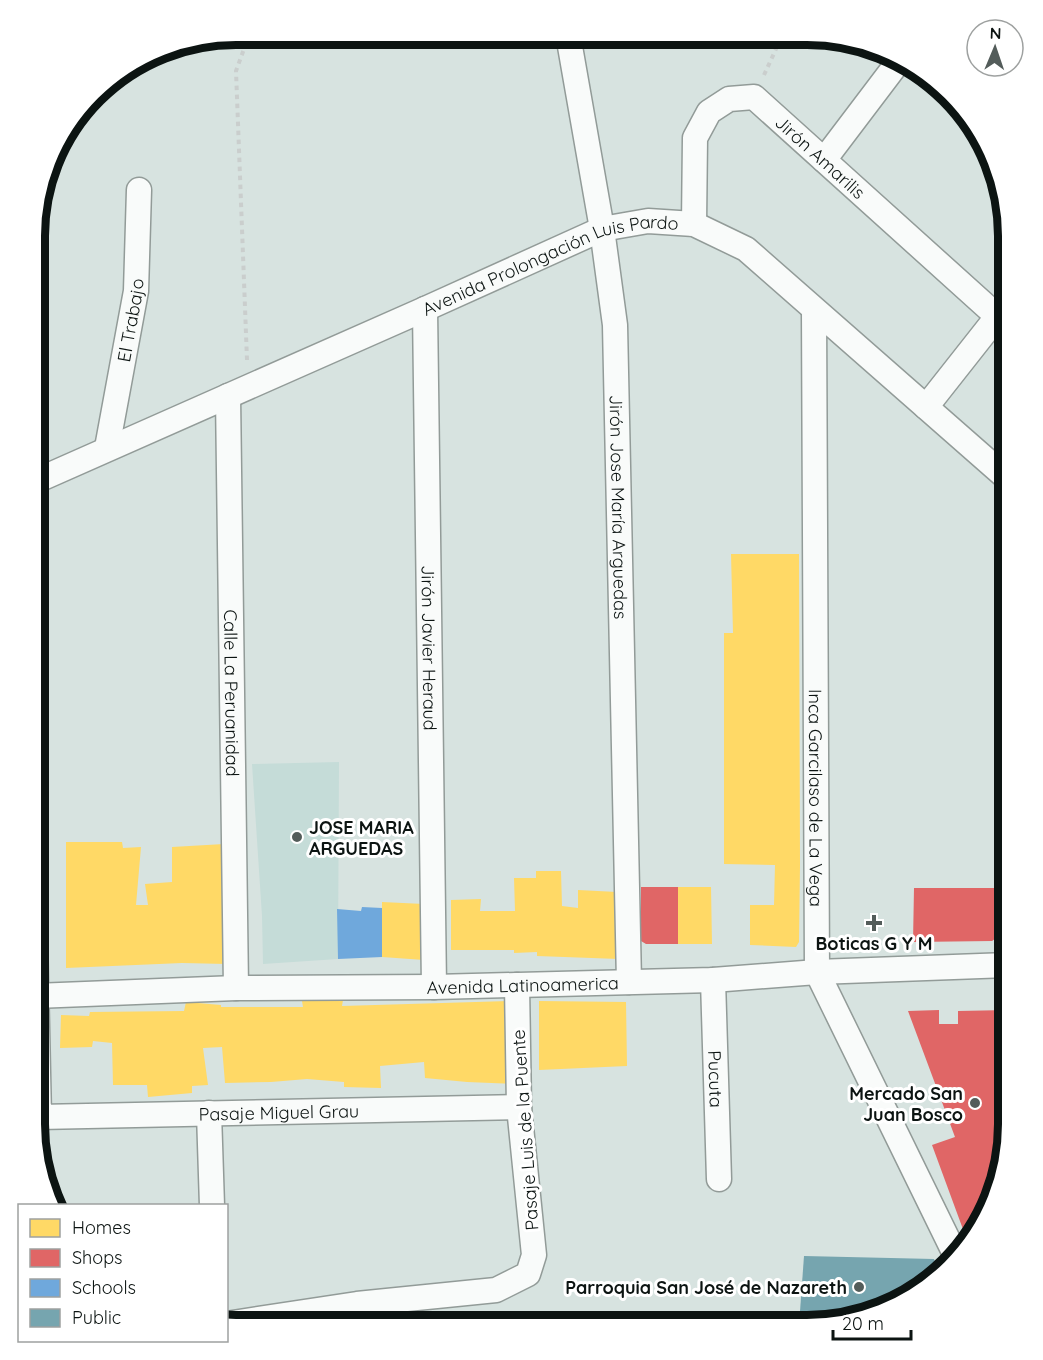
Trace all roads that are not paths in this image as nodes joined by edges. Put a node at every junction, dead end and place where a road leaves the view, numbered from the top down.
1 (570, 45) edge
2 (895, 67) edge
3 (824, 160) junction
4 (139, 190) dead end
5 (694, 224) junction
6 (602, 229) junction
7 (425, 309) junction
8 (998, 309) edge
9 (814, 310) junction
10 (998, 323) edge
11 (238, 392) junction
12 (926, 407) junction
13 (108, 448) junction
14 (998, 470) edge
15 (45, 477) edge
16 (998, 965) edge
17 (818, 972) junction
18 (713, 980) junction
19 (629, 982) junction
20 (517, 984) junction
21 (434, 987) junction
22 (236, 988) junction
23 (45, 996) edge
24 (519, 1107) junction
25 (209, 1113) junction
26 (45, 1117) edge
27 (719, 1179) dead end
28 (212, 1204) edge
29 (952, 1248) edge
30 (285, 1315) edge

1 - 6 street, Jirón Jose María Arguedas
2 - 3 street
3 - 5 street, Jirón Amarilis
3 - 8 street, Jirón Amarilis
4 - 13 street, El Trabajo
5 - 6 street, Avenida Prolongación Luis Pardo
5 - 9 street, Avenida Prolongación Luis Pardo
6 - 7 street, Avenida Prolongación Luis Pardo
6 - 19 street, Jirón Jose María Arguedas
7 - 11 street, Avenida Prolongación Luis Pardo
7 - 21 street, Jirón Javier Heraud
9 - 12 street, Avenida Prolongación Luis Pardo
9 - 17 street, Inca Garcilaso de La Vega
10 - 12 street
11 - 13 street, Avenida Prolongación Luis Pardo
11 - 22 street, Calle La Peruanidad
12 - 14 street, Avenida Prolongación Luis Pardo
13 - 15 street, Avenida Prolongación Luis Pardo
16 - 17 street, Avenida Latinoamerica
17 - 18 street, Avenida Latinoamerica
17 - 29 street, Inca Garcilaso de La Vega
18 - 19 street, Avenida Latinoamerica
18 - 27 street, Pucuta
19 - 20 street, Avenida Latinoamerica
20 - 21 street, Avenida Latinoamerica
20 - 24 street, Pasaje Luis de la Puente
21 - 22 street, Avenida Latinoamerica
22 - 23 street, Avenida Latinoamerica
24 - 25 street, Pasaje Miguel Grau
24 - 30 street, Pasaje Luis de la Puente
25 - 26 street, Pasaje Miguel Grau
25 - 28 street

